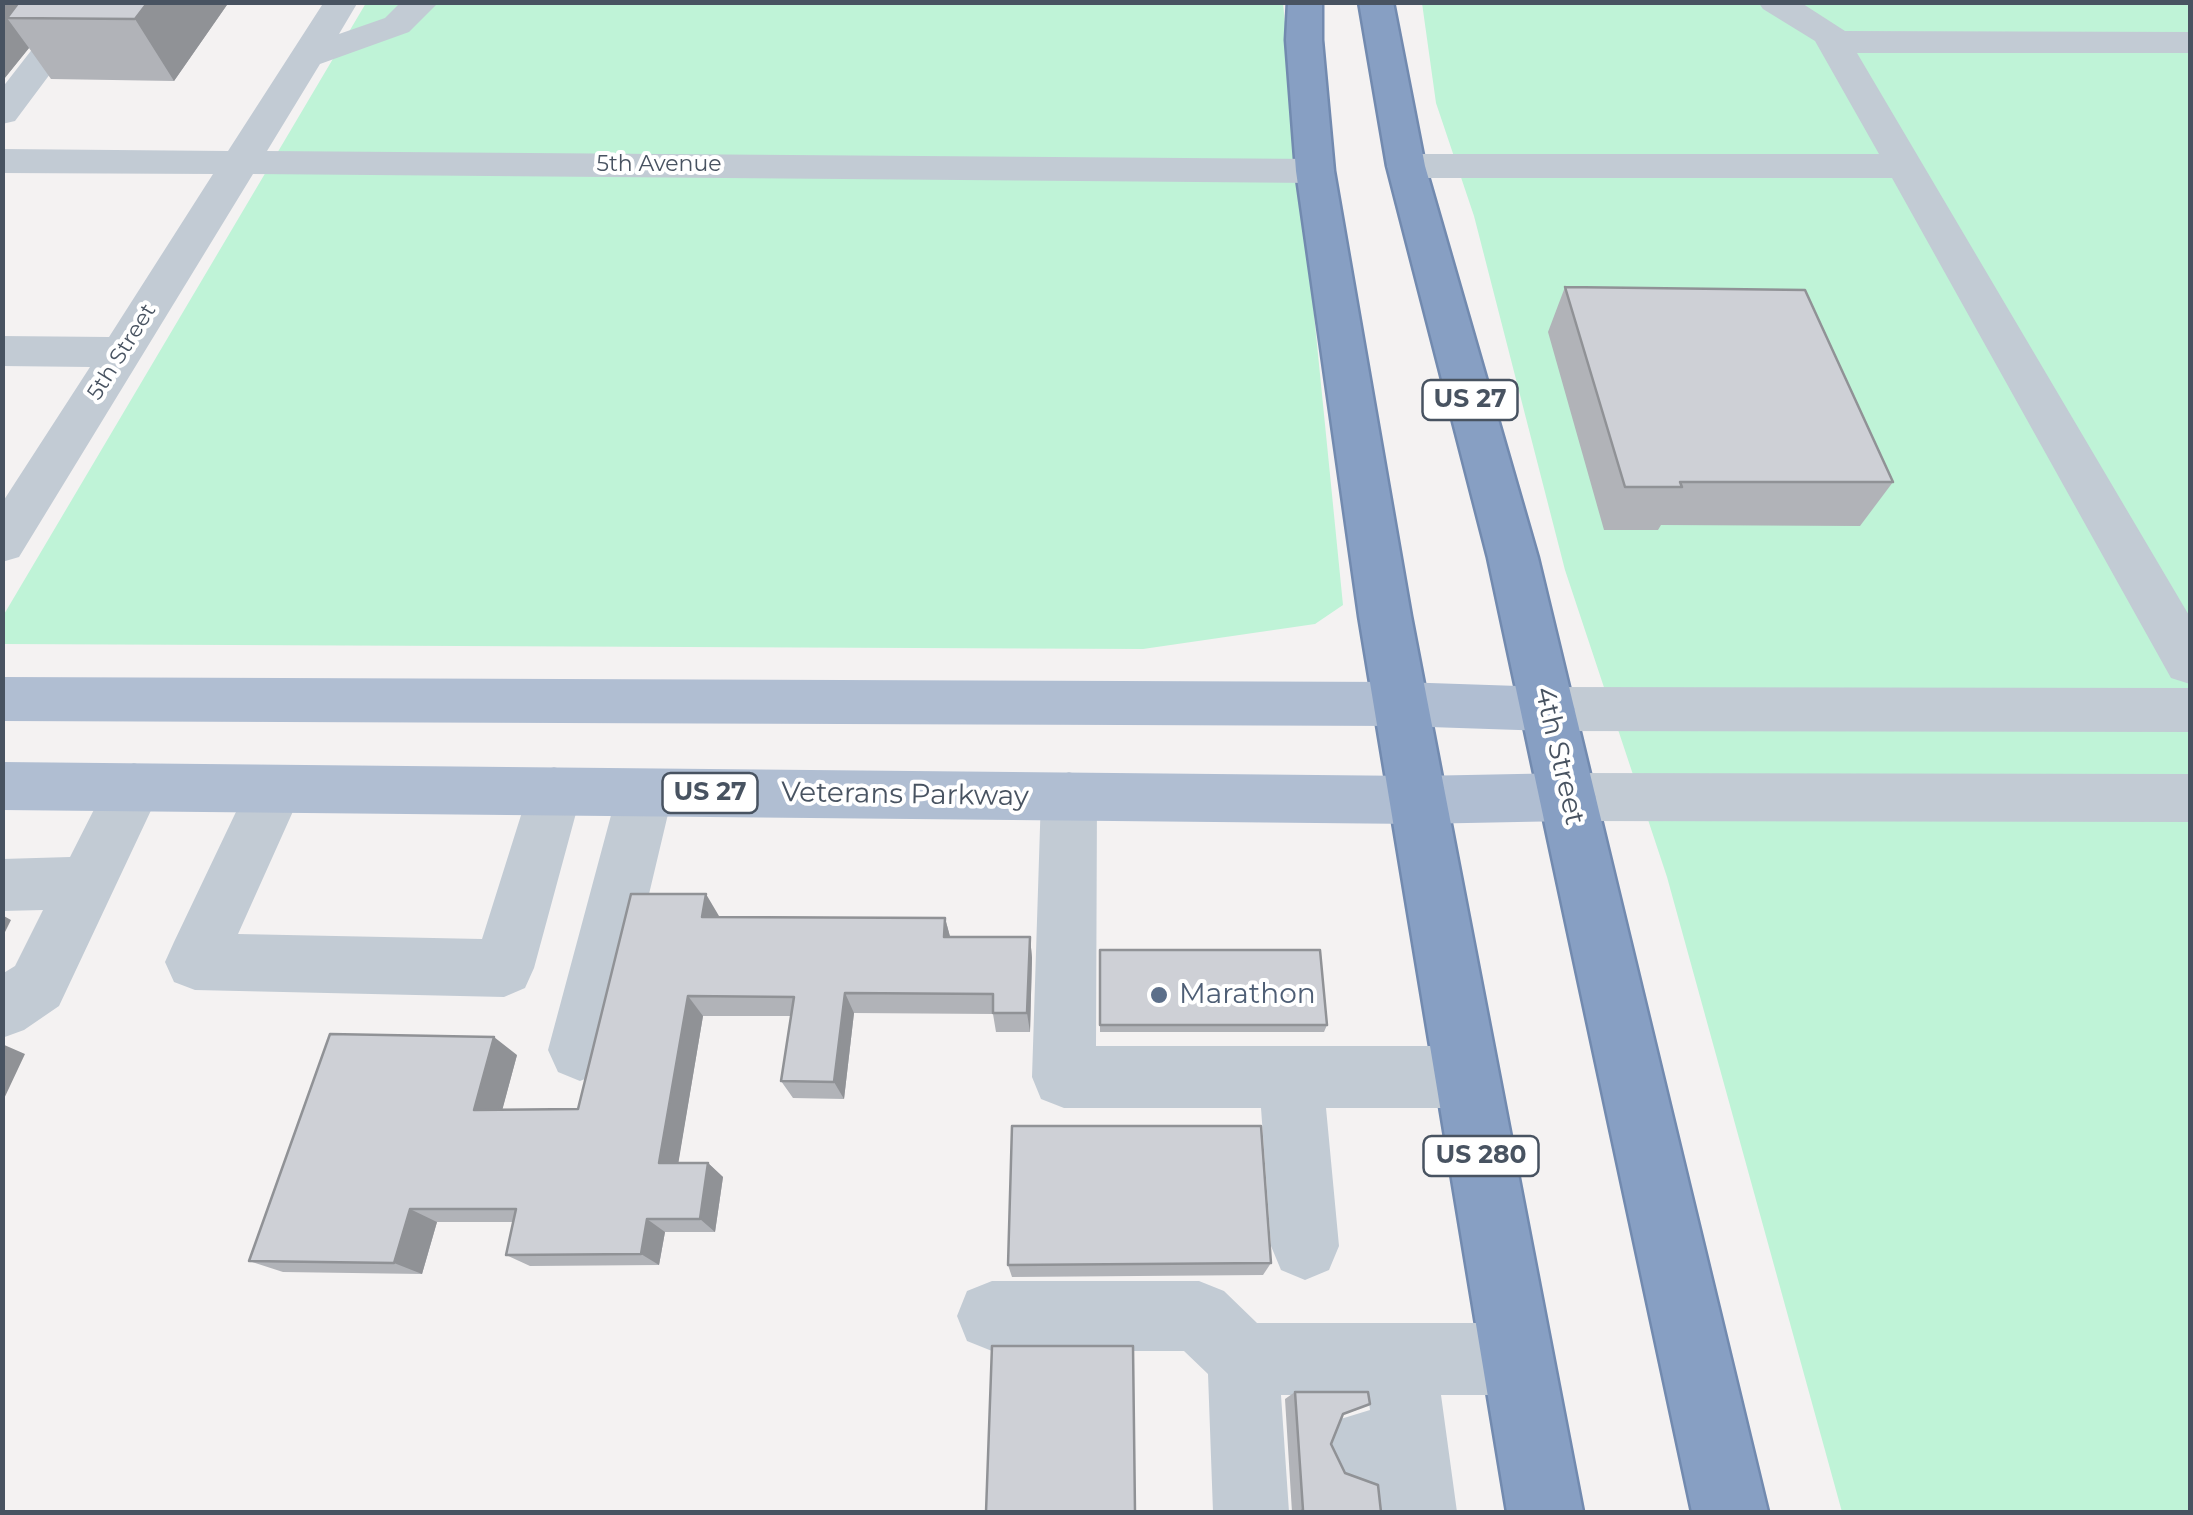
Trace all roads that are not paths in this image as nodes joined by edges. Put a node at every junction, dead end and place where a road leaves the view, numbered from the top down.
1 (341, 2) edge
2 (422, 2) edge
3 (1305, 2) edge
4 (1376, 2) edge
5 (1775, 2) edge
6 (2, 16) edge
7 (1834, 42) junction
8 (2190, 42) edge
9 (306, 58) junction
10 (2, 113) edge
11 (2, 161) edge
12 (242, 161) junction
13 (1406, 166) junction
14 (1905, 166) junction
15 (1316, 170) junction
16 (2, 351) edge
17 (122, 352) junction
18 (2, 544) edge
19 (2190, 663) edge
20 (2, 699) edge
21 (1400, 704) junction
22 (1548, 708) junction
23 (2190, 710) edge
24 (2, 786) edge
25 (134, 787) junction
26 (274, 789) junction
27 (554, 792) junction
28 (646, 793) junction
29 (1069, 796) junction
30 (1568, 797) junction
31 (2190, 798) edge
32 (1417, 800) junction
33 (87, 883) junction
34 (2, 885) edge
35 (24, 968) edge
36 (2, 1010) edge
37 (580, 1050) dead end
38 (1291, 1076) junction
39 (1467, 1076) junction
40 (1305, 1246) dead end
41 (992, 1316) dead end
42 (1243, 1358) junction
43 (1400, 1358) junction
44 (1516, 1358) junction
45 (1397, 1469) edge
46 (1260, 1470) edge
47 (1545, 1512) edge
48 (1730, 1512) edge

1 - 9 street, 5th Street
2 - 9 street
3 - 15 highway
4 - 13 highway, 4th Street / US 27
5 - 7 street
6 - 10 street
7 - 8 street
7 - 14 street
9 - 12 street, 5th Street
11 - 12 street, 5th Avenue
12 - 15 street, 5th Avenue
12 - 17 street, 5th Street
13 - 14 street
13 - 22 highway, 4th Street / US 27
14 - 19 street
15 - 21 highway
16 - 17 street
17 - 18 street, 5th Street
20 - 21 main road
21 - 22 main road
21 - 32 highway, US 280
22 - 23 street
22 - 30 highway, 4th Street / US 27
24 - 25 main road, Veterans Parkway / US 27
25 - 26 main road, Veterans Parkway / US 27
25 - 33 street
26 - 27 main road, Veterans Parkway / US 27
26 - 27 street
27 - 28 main road, Veterans Parkway / US 27
28 - 29 main road, Veterans Parkway / US 27
28 - 37 street
29 - 32 main road, Veterans Parkway / US 27
29 - 38 street
30 - 31 street
30 - 32 main road, Veterans Parkway / US 27
30 - 48 highway, 4th Street
32 - 39 highway, US 280
33 - 34 street
33 - 35 street
35 - 36 street
38 - 39 street
38 - 40 street
39 - 44 highway, US 280
41 - 42 street
42 - 43 street
42 - 46 street
43 - 44 street
43 - 45 street
44 - 47 highway, US 280

